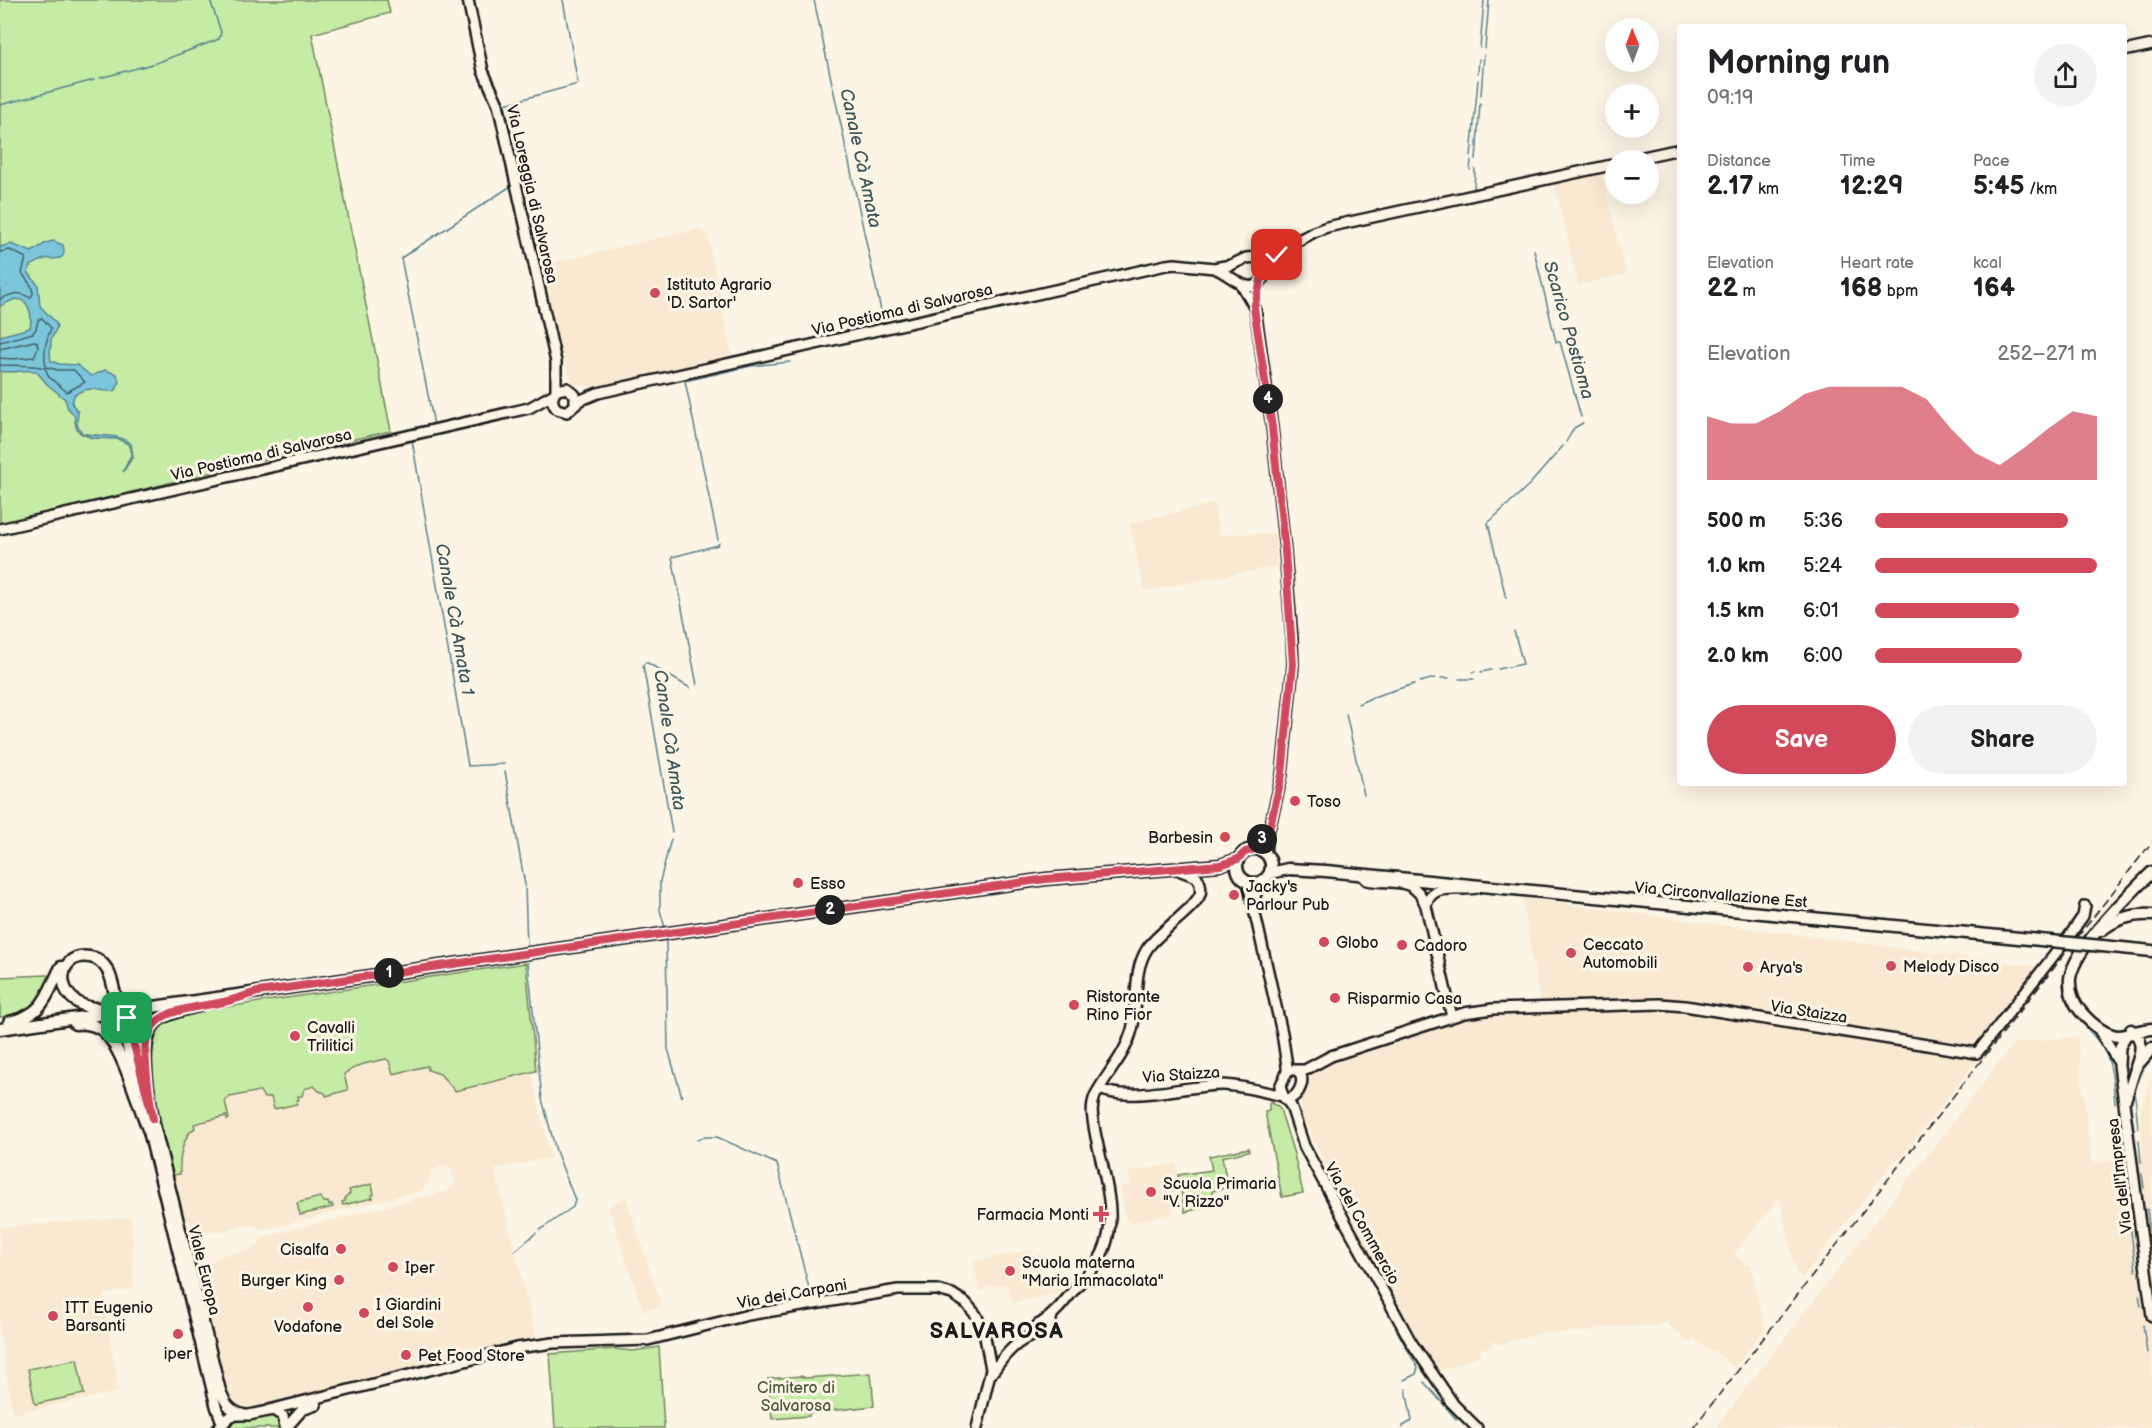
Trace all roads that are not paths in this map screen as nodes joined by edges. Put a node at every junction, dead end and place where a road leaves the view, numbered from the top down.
1 (468, 0) edge
2 (2152, 45) edge
3 (2127, 50) edge
4 (1677, 150) edge
5 (1659, 154) edge
6 (1605, 166) edge
7 (1278, 254) junction
8 (1254, 258) junction
9 (1238, 262) junction
10 (1214, 268) junction
11 (1262, 278) junction
12 (1239, 282) junction
13 (1254, 308) junction
14 (556, 362) junction
15 (571, 390) junction
16 (555, 393) junction
17 (598, 393) junction
18 (576, 404) junction
19 (529, 408) junction
20 (557, 409) junction
21 (0, 529) edge
22 (1263, 854) junction
23 (1237, 865) junction
24 (1169, 868) junction
25 (1288, 869) junction
26 (2152, 872) edge
27 (1270, 873) junction
28 (1362, 875) junction
29 (1253, 883) junction
30 (1483, 886) junction
31 (1426, 906) junction
32 (2085, 906) dead end
33 (2152, 915) edge
34 (2091, 940) junction
35 (2106, 946) junction
36 (2152, 951) edge
37 (2152, 956) edge
38 (258, 992) junction
39 (194, 1001) junction
40 (1452, 1017) junction
41 (124, 1018) tunnel mouth
42 (0, 1023) edge
43 (2096, 1025) junction
44 (2152, 1029) edge
45 (0, 1030) edge
46 (2131, 1032) junction
47 (2152, 1048) edge
48 (2119, 1065) junction
49 (2136, 1066) junction
50 (1296, 1073) junction
51 (1282, 1082) junction
52 (1100, 1089) junction
53 (1264, 1093) junction
54 (1296, 1096) junction
55 (1284, 1097) junction
56 (2125, 1104) junction
57 (1294, 1116) junction
58 (150, 1124) junction
59 (2152, 1316) edge
60 (572, 1344) junction
61 (994, 1361) junction
62 (269, 1410) junction
63 (244, 1415) junction
64 (222, 1426) edge
65 (289, 1426) edge
66 (976, 1428) edge
67 (1477, 1428) edge

1 - 14 street, Via Loreggia di Salvarosa
2 - 3 street
4 - 5 street
6 - 7 street, Via Postioma di Salvarosa
7 - 8 street, Via Postioma di Salvarosa
7 - 11 street, Via Postioma di Salvarosa
8 - 9 street, Via Postioma di Salvarosa
8 - 11 street
9 - 10 street, Via Postioma di Salvarosa
9 - 12 street
10 - 12 street, Via Postioma di Salvarosa
10 - 17 street, Via Postioma di Salvarosa
11 - 12 street
11 - 13 street
12 - 13 street
13 - 22 street
14 - 15 street, Via Loreggia di Salvarosa
14 - 16 street, Via Loreggia di Salvarosa
15 - 16 street
15 - 17 street, Via Postioma di Salvarosa
15 - 18 street
16 - 19 street, Via Postioma di Salvarosa
16 - 20 street
17 - 18 street, Via Postioma di Salvarosa
18 - 20 street
19 - 20 street, Via Postioma di Salvarosa
19 - 21 street, Via Postioma di Salvarosa
22 - 23 main road
22 - 25 main road
22 - 27 main road
23 - 24 main road
23 - 29 main road
24 - 38 main road
24 - 52 street
25 - 27 main road
25 - 28 main road, Via Circonvallazione Est
26 - 34 main road
27 - 29 main road
28 - 30 main road, Via Circonvallazione Est
28 - 31 street
29 - 50 street
30 - 31 street
30 - 35 main road, Via Circonvallazione Est, bridge
31 - 40 street
32 - 40 street, Via Staizza
33 - 34 main road
34 - 43 main road
35 - 36 main road, Via Circonvallazione Est
35 - 37 main road
38 - 39 main road
38 - 58 main road
39 - 42 main road
39 - 45 main road
40 - 50 street, Via Staizza
41 - 58 main road
43 - 46 main road
43 - 48 street, Via dell'Impresa
44 - 46 main road
45 - 58 main road
46 - 48 street, Via dell'Impresa
46 - 49 main road
47 - 49 main road
48 - 56 street, Via dell'Impresa
49 - 56 street, Via dell'Impresa
50 - 51 street
50 - 54 street, Via del Commercio
51 - 53 street
51 - 55 street
52 - 53 street, Via Staizza
52 - 61 street
53 - 55 street, Via Staizza
54 - 55 street, Via Staizza
54 - 57 street, Via del Commercio
55 - 57 street, Via del Commercio
56 - 59 street, Via dell'Impresa
57 - 67 street, Via del Commercio
58 - 63 street, Viale Europa
58 - 64 street, Viale Europa
60 - 61 street, Via dei Carpani
60 - 62 street, Via dei Carpani
60 - 65 street, Via dei Carpani
61 - 66 street
62 - 63 street, Via dei Carpani
62 - 65 street
63 - 64 street, Via dei Carpani

